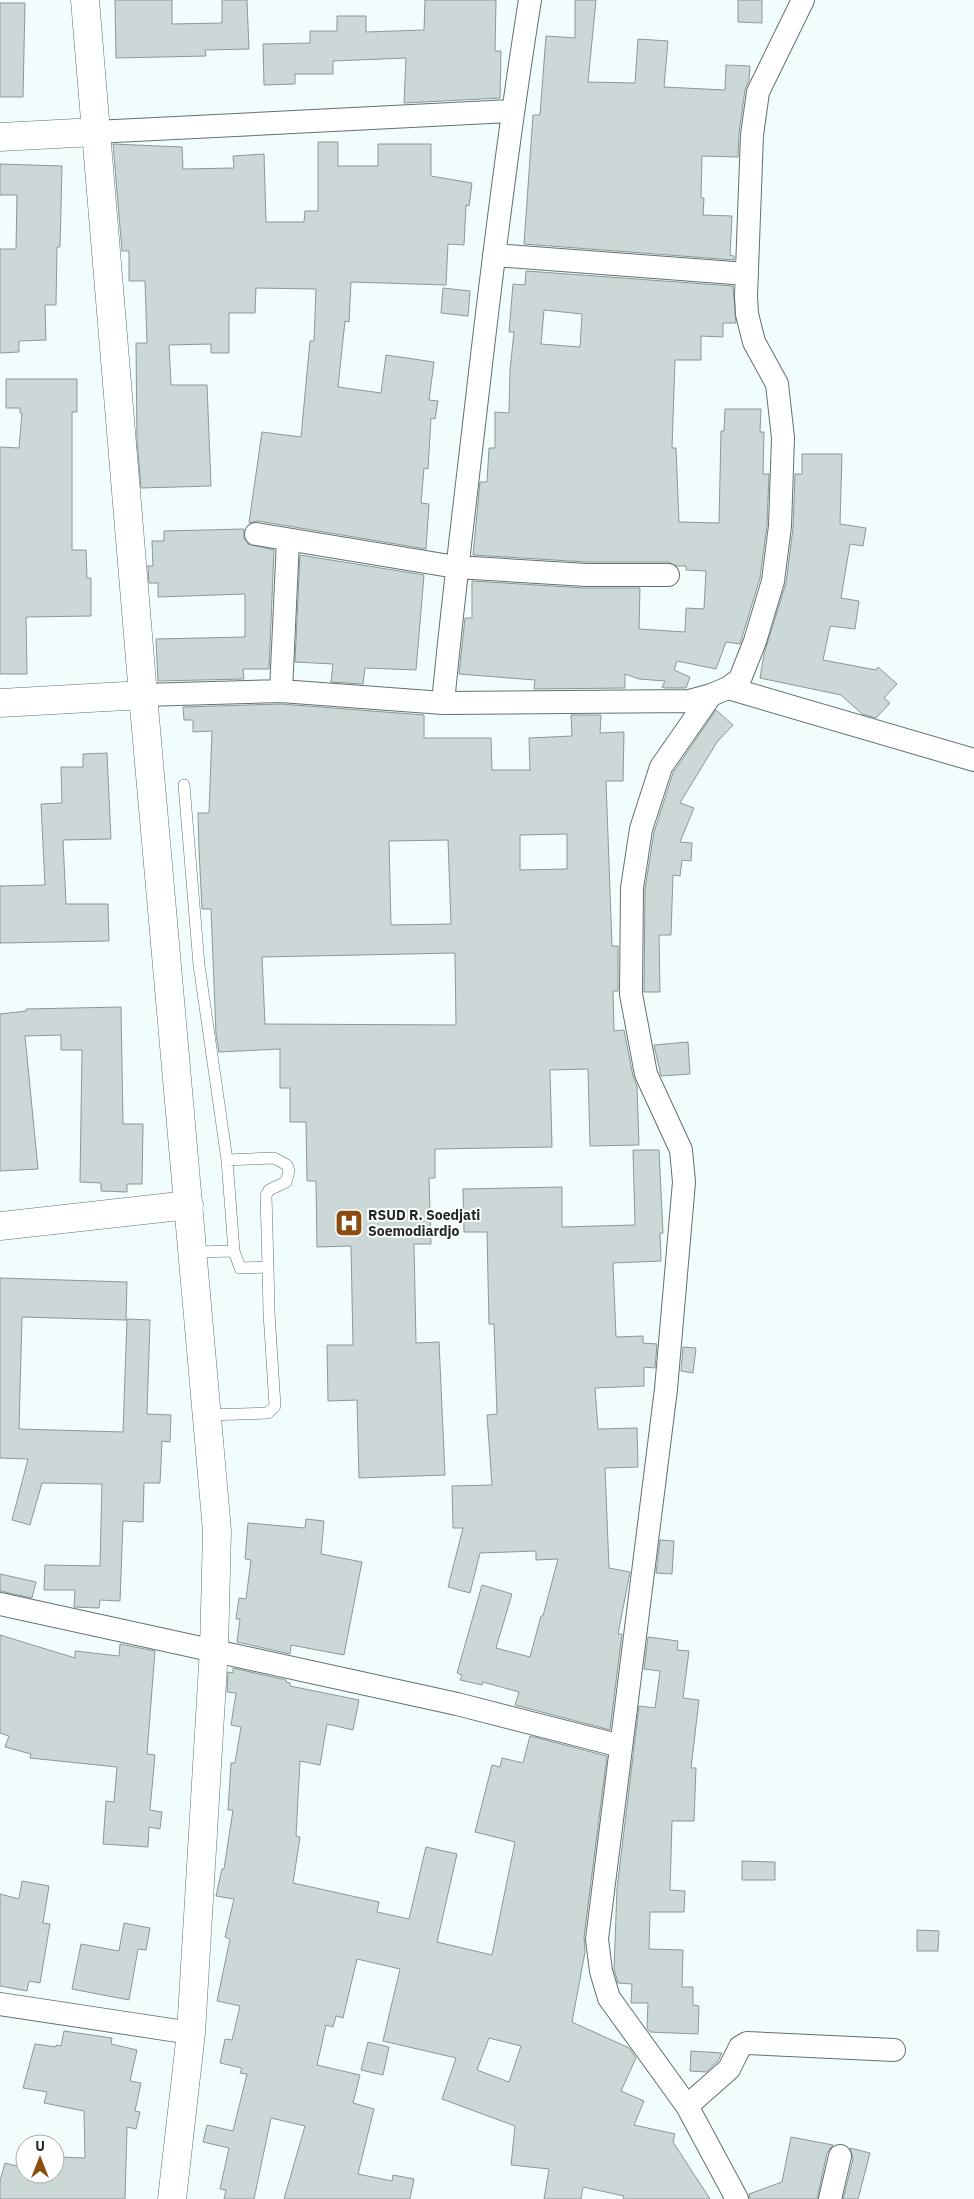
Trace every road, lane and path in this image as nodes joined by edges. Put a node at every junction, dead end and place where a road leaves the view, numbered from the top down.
1 (85, 0) edge
2 (530, 0) edge
3 (802, 0) edge
4 (512, 110) junction
5 (95, 132) junction
6 (0, 137) edge
7 (494, 255) junction
8 (747, 274) junction
9 (256, 534) dead end
10 (288, 540) junction
11 (456, 567) junction
12 (668, 575) dead end
13 (281, 691) junction
14 (719, 692) junction
15 (143, 695) junction
16 (443, 702) junction
17 (0, 703) edge
18 (974, 760) edge
19 (184, 785) dead end
20 (227, 1160) junction
21 (189, 1205) junction
22 (0, 1226) edge
23 (234, 1251) junction
24 (194, 1252) junction
25 (268, 1267) junction
26 (207, 1415) junction
27 (0, 1604) edge
28 (214, 1649) junction
29 (621, 1746) junction
30 (0, 2004) edge
31 (192, 2033) junction
32 (894, 2050) dead end
33 (687, 2106) junction
34 (840, 2156) dead end
35 (172, 2199) edge
36 (736, 2199) edge
37 (830, 2199) edge

1 - 5 main road
2 - 4 street
3 - 8 street
4 - 5 street
4 - 7 street
5 - 6 main road
5 - 15 main road
7 - 8 street
7 - 11 street
8 - 14 street
9 - 10 street
10 - 11 street
10 - 13 street
11 - 12 street
11 - 16 street
13 - 15 street
13 - 16 street
14 - 16 street
14 - 18 street
14 - 29 street
15 - 17 main road
15 - 21 main road
19 - 20 lane
20 - 23 lane
20 - 25 lane
21 - 22 main road
21 - 24 main road
23 - 24 lane
23 - 25 lane
24 - 26 main road
25 - 26 lane
26 - 28 main road
27 - 28 street
28 - 29 street
28 - 31 main road
29 - 33 street
30 - 31 street
31 - 35 main road
32 - 33 street
33 - 36 street
34 - 37 street

